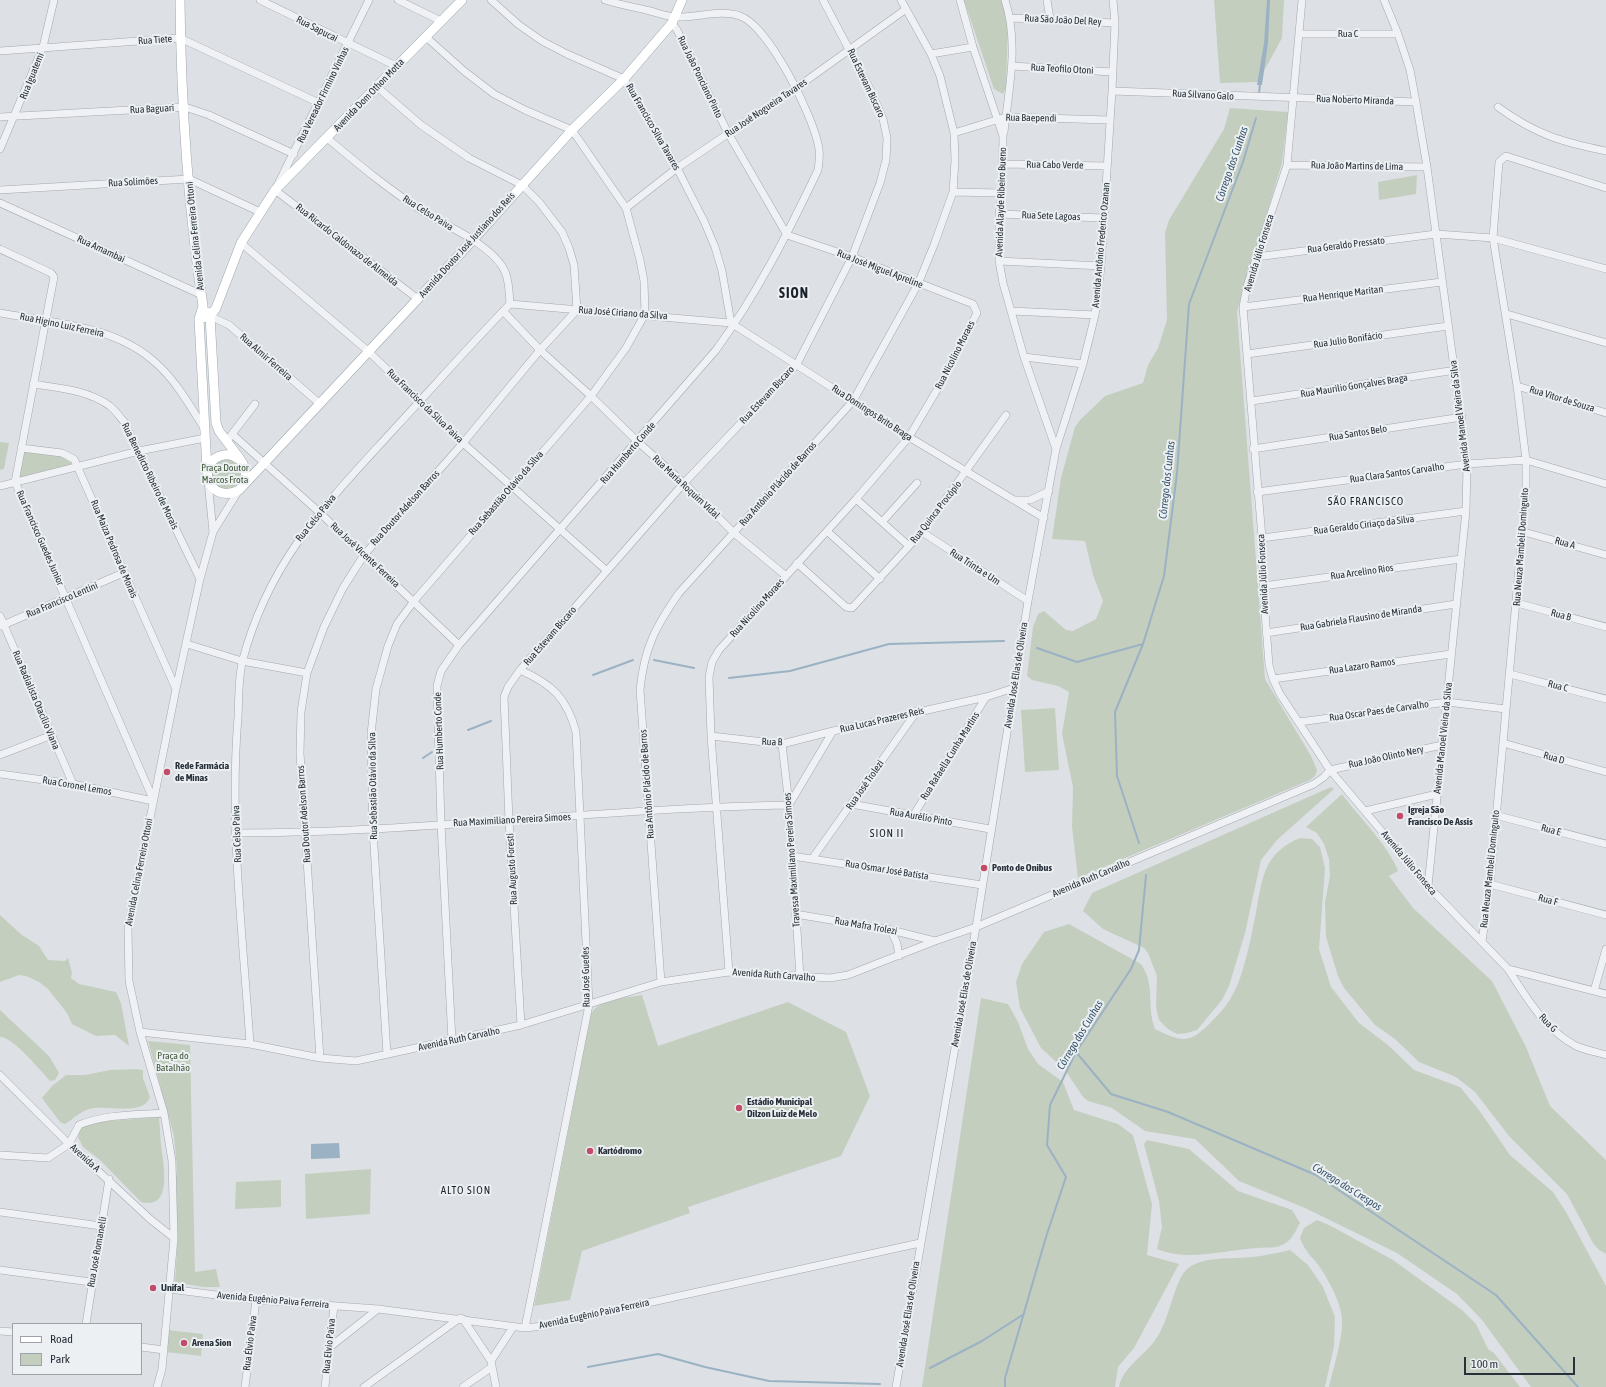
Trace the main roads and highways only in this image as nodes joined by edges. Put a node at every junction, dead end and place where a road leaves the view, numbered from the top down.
1 (180, 0) edge
2 (462, 0) edge
3 (682, 0) edge
4 (203, 306) junction
5 (210, 316) junction
6 (199, 319) junction
7 (242, 462) junction
8 (207, 475) junction
9 (241, 487) junction

1 - 4 main road, Avenida Celina Ferreira Ottoni
2 - 5 main road, Avenida Dom Othon Motta
3 - 9 main road, Avenida Doutor José Justiano dos Reis
4 - 5 main road
4 - 6 main road, Avenida Celina Ferreira Ottoni
5 - 6 main road
5 - 7 main road
6 - 8 main road, Avenida Celina Ferreira Ottoni
7 - 8 main road
7 - 9 main road
8 - 9 main road

